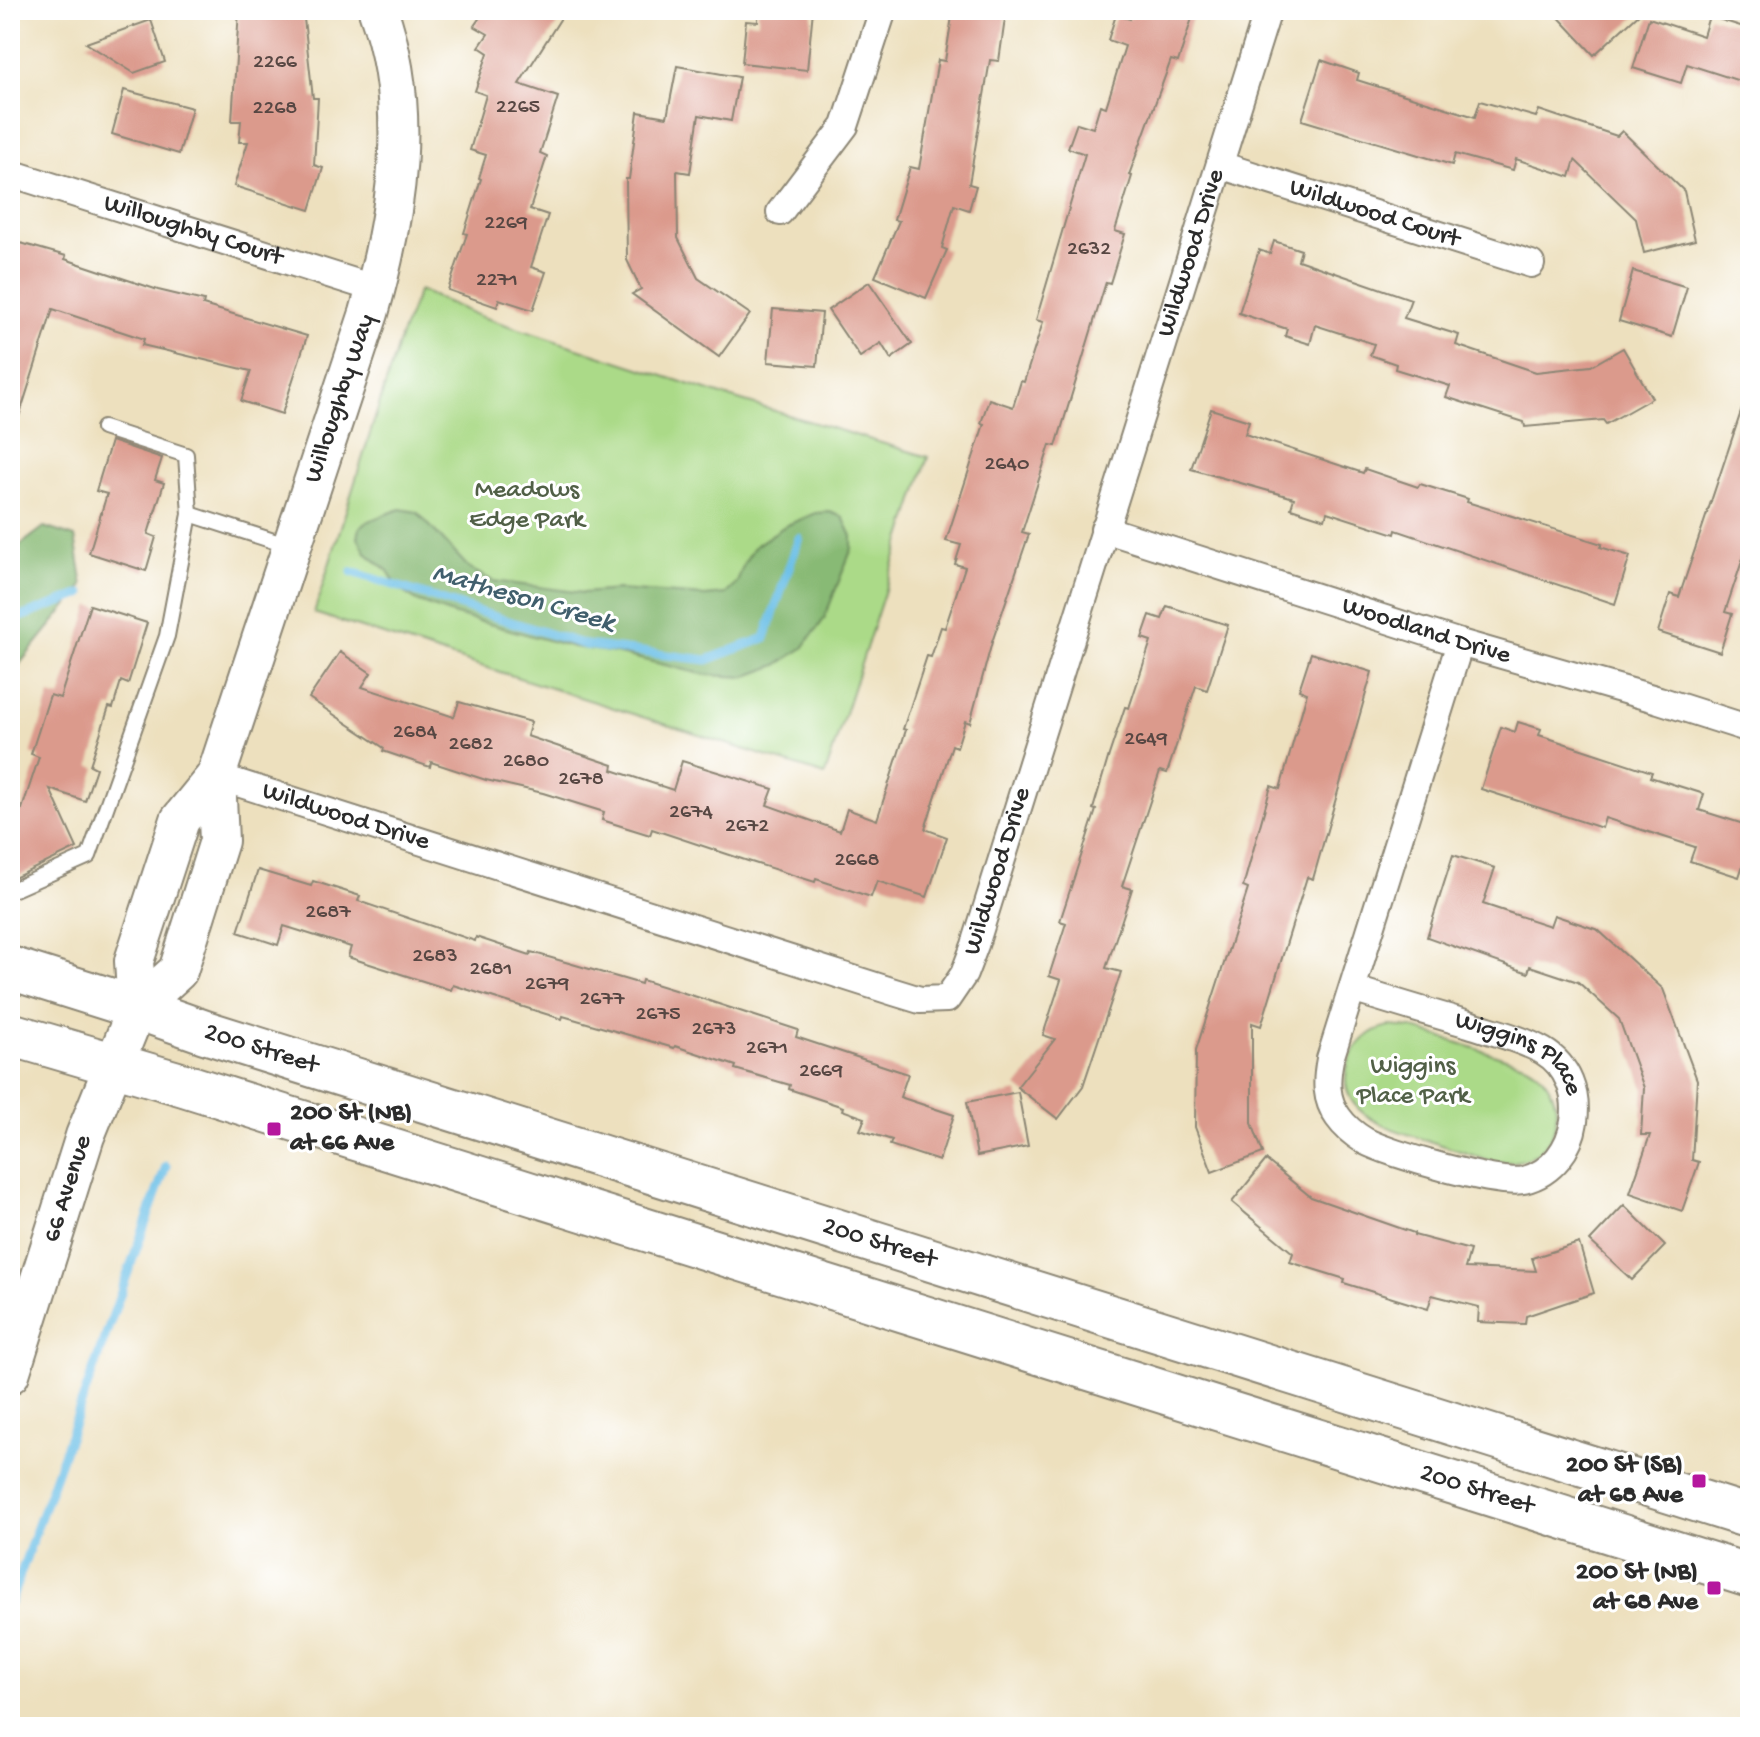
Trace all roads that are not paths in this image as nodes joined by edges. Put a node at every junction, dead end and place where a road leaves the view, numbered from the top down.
1 (378, 10) edge
2 (883, 10) edge
3 (1268, 10) edge
4 (1220, 165) junction
5 (10, 173) edge
6 (780, 212) dead end
7 (1531, 264) dead end
8 (376, 289) junction
9 (103, 428) dead end
10 (190, 514) junction
11 (1104, 529) junction
12 (293, 547) junction
13 (1460, 643) junction
14 (1750, 729) edge
15 (216, 776) junction
16 (10, 891) edge
17 (10, 968) edge
18 (1352, 989) junction
19 (137, 1008) junction
20 (10, 1034) edge
21 (115, 1065) junction
22 (10, 1374) edge
23 (1750, 1517) edge
24 (1750, 1576) edge

1 - 8 street, Willoughby Way
2 - 6 street
3 - 4 street, Wildwood Drive
4 - 7 street, Wildwood Court
4 - 11 street, Wildwood Drive
5 - 8 street, Willoughby Court
8 - 12 street, Willoughby Way
9 - 10 lane
10 - 12 lane
10 - 16 lane
11 - 13 street, Woodland Drive
11 - 15 street, Wildwood Drive
12 - 15 street, Willoughby Way
13 - 14 street, Woodland Drive
13 - 18 street, Wiggins Place
15 - 19 street, Willoughby Way
17 - 19 main road, 200 Street
18 - 18 street, Wiggins Place
19 - 21 street, 66 Avenue
19 - 23 main road, 200 Street
20 - 21 main road, 200 Street
21 - 22 street, 66 Avenue
21 - 24 main road, 200 Street

